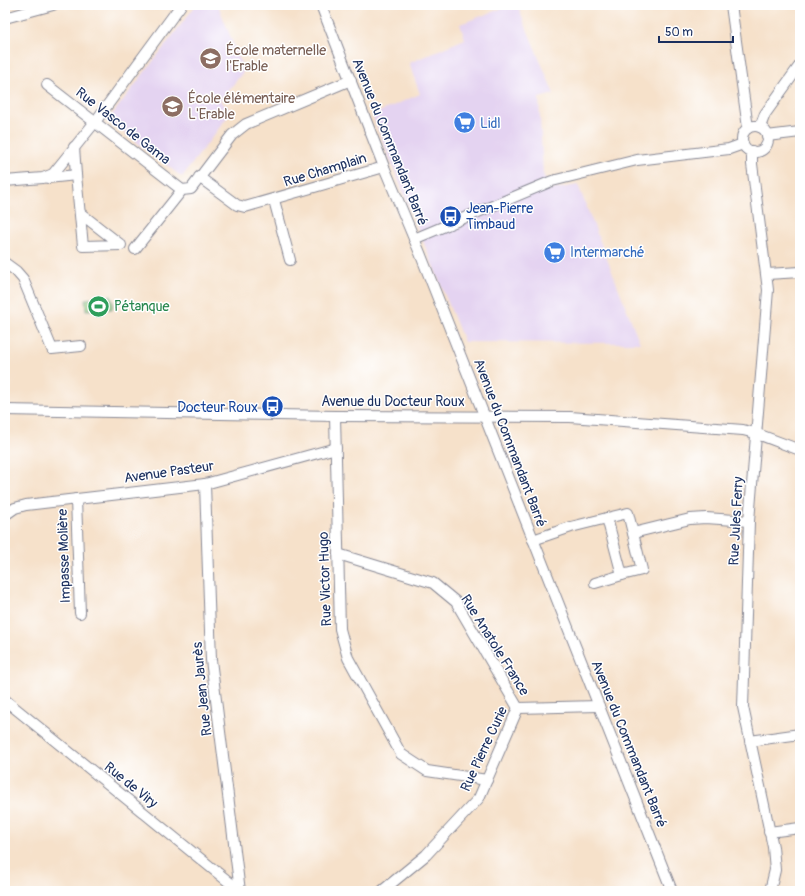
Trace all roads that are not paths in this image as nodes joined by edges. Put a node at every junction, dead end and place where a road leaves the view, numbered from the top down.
1 (53, 5) edge
2 (181, 5) edge
3 (321, 5) edge
4 (731, 5) edge
5 (5, 18) edge
6 (800, 65) edge
7 (351, 80) junction
8 (47, 85) dead end
9 (94, 122) junction
10 (760, 127) junction
11 (748, 128) junction
12 (800, 132) edge
13 (767, 136) junction
14 (743, 144) junction
15 (74, 147) junction
16 (752, 151) junction
17 (384, 167) junction
18 (76, 175) junction
19 (199, 177) junction
20 (43, 178) junction
21 (5, 181) edge
22 (182, 190) junction
23 (274, 200) junction
24 (80, 213) dead end
25 (414, 239) junction
26 (135, 249) dead end
27 (290, 260) dead end
28 (5, 263) edge
29 (800, 272) edge
30 (767, 274) junction
31 (81, 346) dead end
32 (5, 410) edge
33 (335, 416) junction
34 (484, 416) junction
35 (755, 433) junction
36 (336, 448) junction
37 (800, 450) edge
38 (205, 484) junction
39 (76, 499) junction
40 (5, 515) edge
41 (607, 518) junction
42 (749, 521) junction
43 (633, 533) junction
44 (533, 540) junction
45 (338, 554) junction
46 (622, 575) junction
47 (595, 583) dead end
48 (80, 613) dead end
49 (5, 700) edge
50 (599, 706) junction
51 (518, 708) junction
52 (800, 734) edge
53 (750, 741) junction
54 (487, 780) junction
55 (800, 828) edge
56 (769, 832) junction
57 (240, 891) edge
58 (382, 891) edge
59 (672, 891) edge
60 (770, 891) edge

1 - 5 street
2 - 9 street
3 - 7 street, Avenue du Commandant Barré
4 - 11 street
6 - 10 street
7 - 17 street, Avenue du Commandant Barré
7 - 19 street
8 - 9 street, Rue Vasco de Gama
9 - 15 street
9 - 22 street, Rue Vasco de Gama
10 - 11 street
10 - 13 street
11 - 14 street
12 - 13 street
13 - 16 street
14 - 16 street
14 - 25 street
15 - 18 street
15 - 20 street
16 - 30 street, Rue Jules Ferry
17 - 23 street, Rue Champlain
17 - 25 street, Avenue du Commandant Barré
18 - 20 street
18 - 24 street
19 - 22 street
19 - 23 street, Rue Champlain
20 - 21 street
22 - 26 street
23 - 27 street, Rue Champlain
25 - 34 street, Avenue du Commandant Barré
28 - 31 street
29 - 30 street
30 - 35 street, Rue Jules Ferry
32 - 33 street, Avenue du Docteur Roux
33 - 34 street, Avenue du Docteur Roux
33 - 36 street, Rue Victor Hugo
34 - 35 street, Avenue du Docteur Roux
34 - 44 street, Avenue du Commandant Barré
35 - 37 street, Avenue du Docteur Roux
35 - 42 street, Rue Jules Ferry
36 - 38 street, Avenue Pasteur
36 - 45 street, Rue Victor Hugo
38 - 39 street, Avenue Pasteur
38 - 57 street, Rue Jean Jaurès
39 - 40 street, Avenue Pasteur
39 - 48 street, Impasse Molière
41 - 43 street
41 - 44 street
41 - 46 street
42 - 43 street
42 - 53 street, Rue Jules Ferry
43 - 46 street
44 - 50 street, Avenue du Commandant Barré
45 - 51 street, Rue Anatole France
45 - 54 street, Rue Victor Hugo
46 - 47 street
49 - 57 street, Rue de Viry
50 - 51 street, Rue Pierre Curie
50 - 59 street, Avenue du Commandant Barré
51 - 54 street, Rue Pierre Curie
52 - 53 street
53 - 56 street, Rue Jules Ferry
54 - 58 street, Rue Pierre Curie
55 - 56 street
56 - 60 street, Rue Jules Ferry

